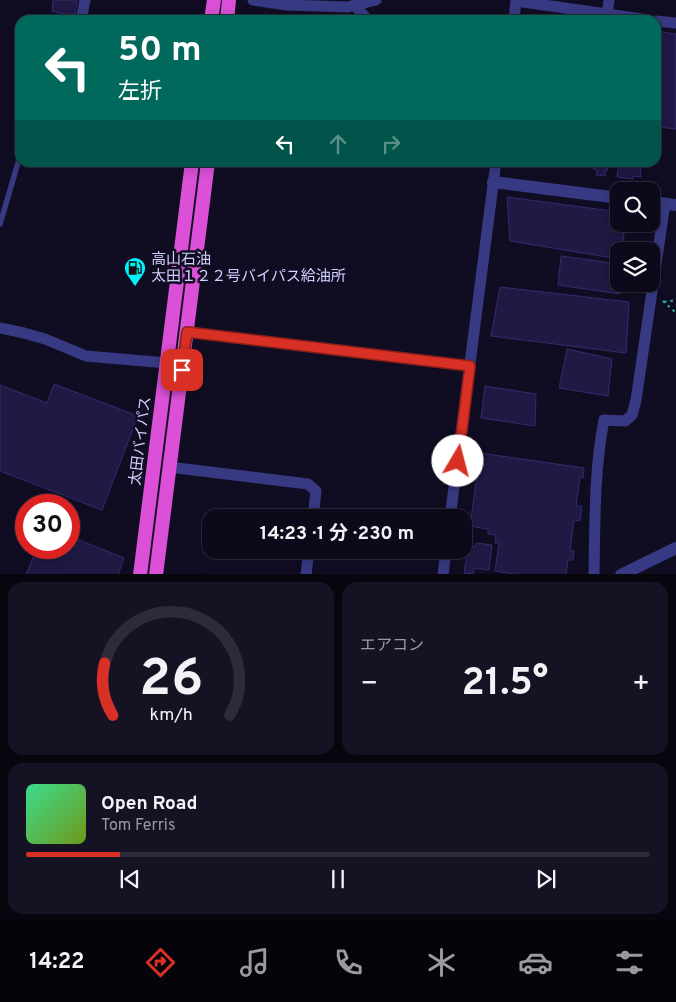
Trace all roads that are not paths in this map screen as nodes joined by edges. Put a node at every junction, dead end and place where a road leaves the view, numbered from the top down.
1 (85, 0) edge
2 (214, 0) edge
3 (230, 0) edge
4 (253, 0) edge
5 (376, 0) edge
6 (609, 0) edge
7 (516, 1) edge
8 (357, 3) edge
9 (82, 15) edge
10 (212, 15) edge
11 (228, 15) edge
12 (365, 15) edge
13 (515, 15) edge
14 (607, 15) joint
15 (661, 22) edge
16 (676, 23) edge
17 (17, 167) edge
18 (191, 167) edge
19 (207, 167) edge
20 (495, 167) edge
21 (493, 182) junction
22 (610, 197) edge
23 (670, 204) edge
24 (0, 224) edge
25 (0, 328) edge
26 (187, 332) junction
27 (167, 363) junction
28 (470, 366) junction
29 (170, 467) junction
30 (314, 509) edge
31 (451, 509) edge
32 (676, 548) edge
33 (308, 559) edge
34 (445, 559) edge
35 (140, 574) edge
36 (156, 574) edge
37 (306, 574) edge
38 (443, 574) edge
39 (594, 574) edge
40 (621, 574) edge

1 - 9 street
2 - 10 highway
3 - 11 highway
4 - 8 street
5 - 8 street
6 - 14 street
7 - 13 street
7 - 14 street
8 - 12 street
15 - 16 street
17 - 24 lane
18 - 27 highway, 太田バイパス
19 - 26 highway
20 - 21 street
21 - 22 street
21 - 28 street
23 - 39 street
25 - 27 street
26 - 28 street
26 - 29 highway
27 - 35 highway, 太田バイパス
28 - 31 street
29 - 30 street
29 - 36 highway
32 - 40 street
33 - 37 street
34 - 38 street

